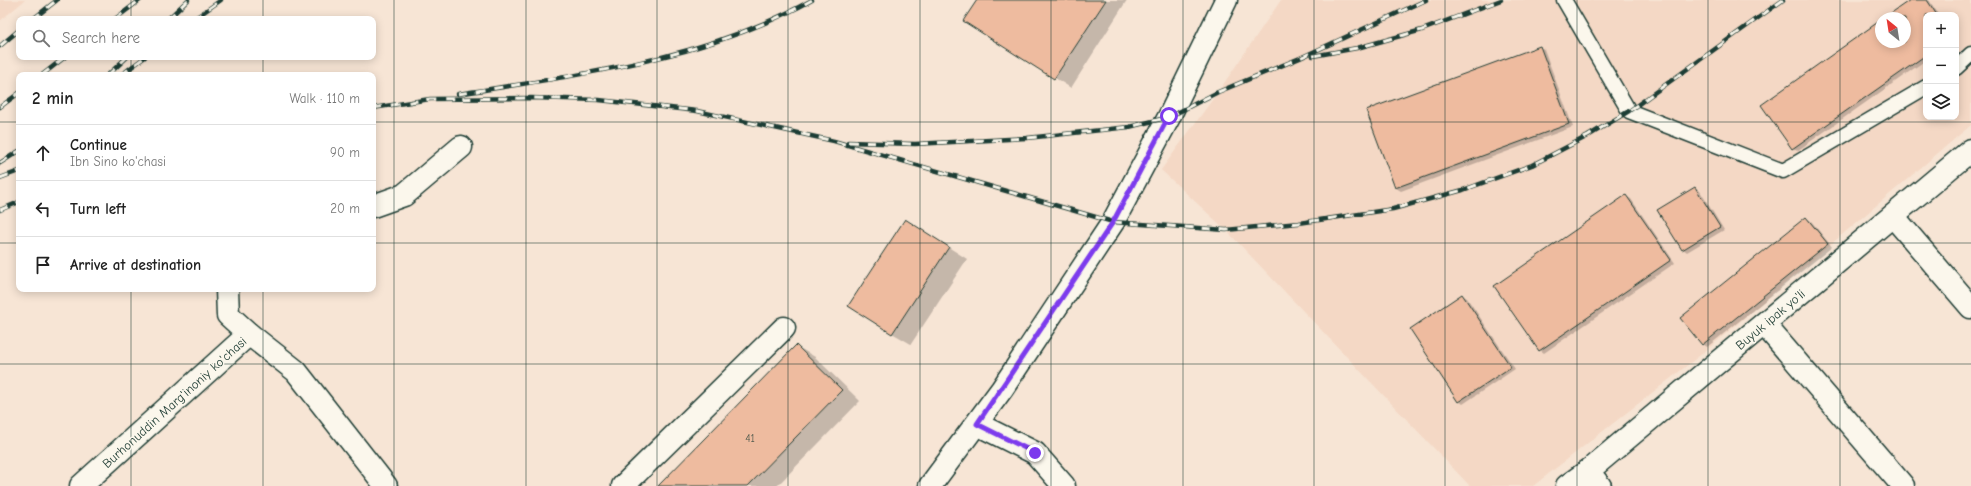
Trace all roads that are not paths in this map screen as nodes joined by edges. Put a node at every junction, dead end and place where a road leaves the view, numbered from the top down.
1 (1226, 0) edge
2 (1564, 0) edge
3 (1971, 54) edge
4 (1959, 65) edge
5 (1923, 89) edge
6 (461, 147) dead end
7 (1971, 150) edge
8 (376, 205) edge
9 (1893, 216) junction
10 (227, 292) edge
11 (1971, 307) edge
12 (1764, 324) junction
13 (784, 328) dead end
14 (249, 334) junction
15 (977, 424) junction
16 (1594, 479) edge
17 (81, 486) edge
18 (386, 486) edge
19 (623, 486) edge
20 (930, 486) edge
21 (1064, 486) edge
22 (1567, 486) edge
23 (1902, 486) edge

1 - 15 street
2 - 5 lane
3 - 4 lane
6 - 8 street
7 - 9 street, Buyuk ipak yo'li
9 - 11 street
9 - 12 street, Buyuk ipak yo'li
10 - 14 street
12 - 16 street, Buyuk ipak yo'li
12 - 23 street
13 - 19 street
14 - 17 street, Burhonuddin Marg'inoniy ko'chasi
14 - 18 street
15 - 20 street
15 - 21 street
16 - 22 street, Buyuk ipak yo'li

